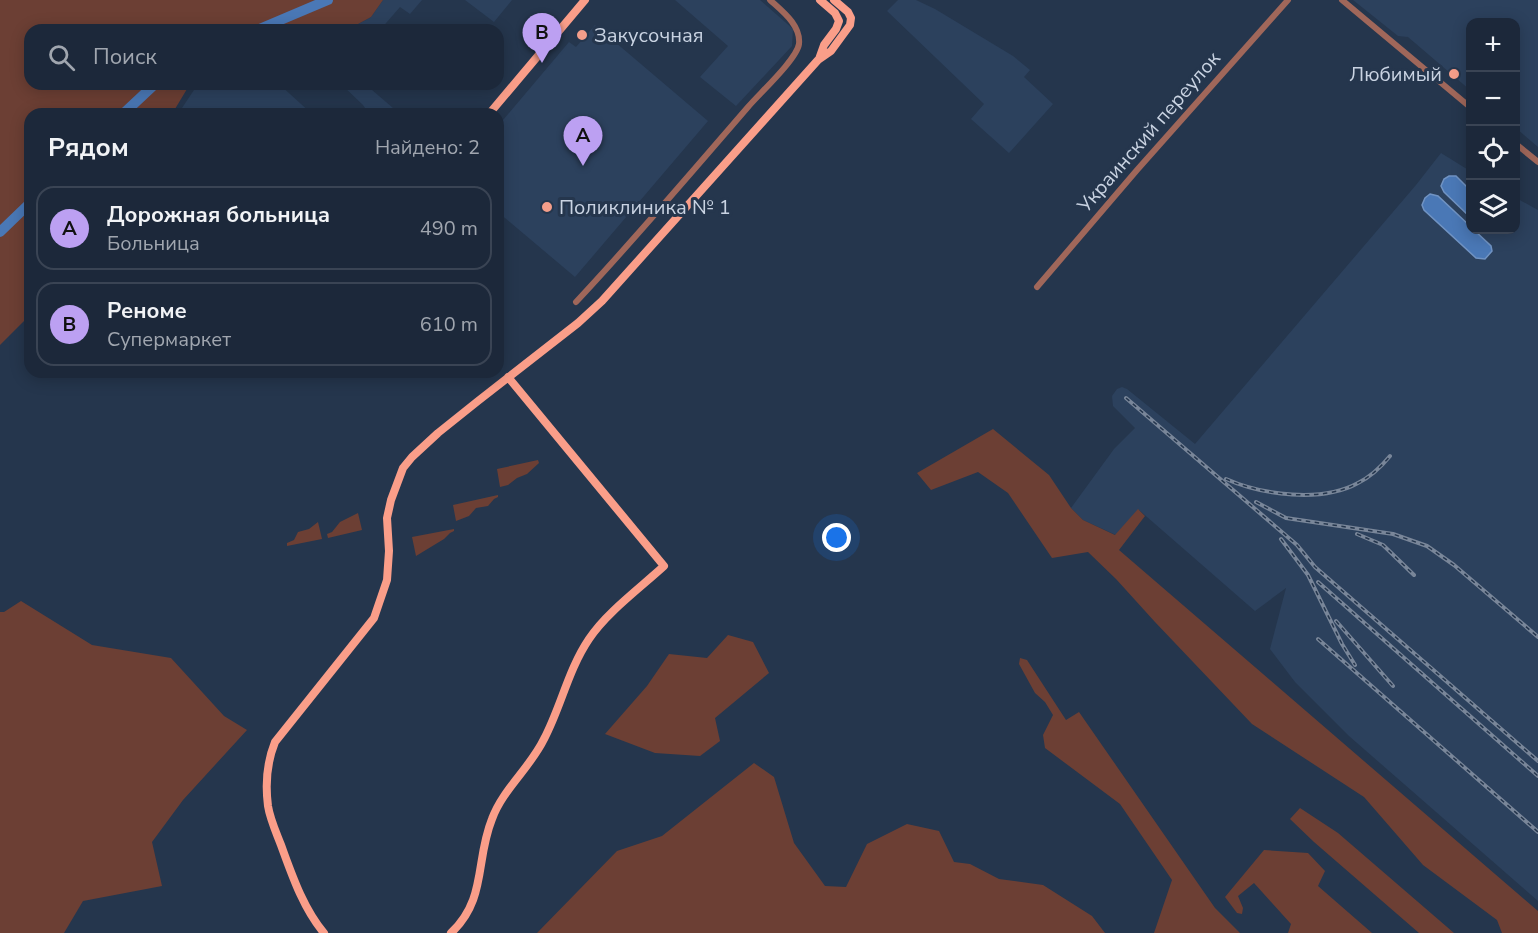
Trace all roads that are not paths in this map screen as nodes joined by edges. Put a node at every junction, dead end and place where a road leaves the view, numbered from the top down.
1 (585, 0) edge
2 (770, 0) edge
3 (820, 0) edge
4 (834, 0) edge
5 (1288, 0) edge
6 (1342, 0) edge
7 (818, 60) junction
8 (1466, 104) edge
9 (494, 108) edge
10 (1520, 148) edge
11 (1538, 162) edge
12 (1037, 287) dead end
13 (576, 302) dead end
14 (508, 377) junction
15 (324, 933) edge
16 (451, 933) edge

1 - 9 main road
2 - 13 street
3 - 7 main road
4 - 7 main road
5 - 12 street, Украинский переулок
6 - 8 street
7 - 14 main road
10 - 11 street
14 - 15 main road
14 - 16 main road

